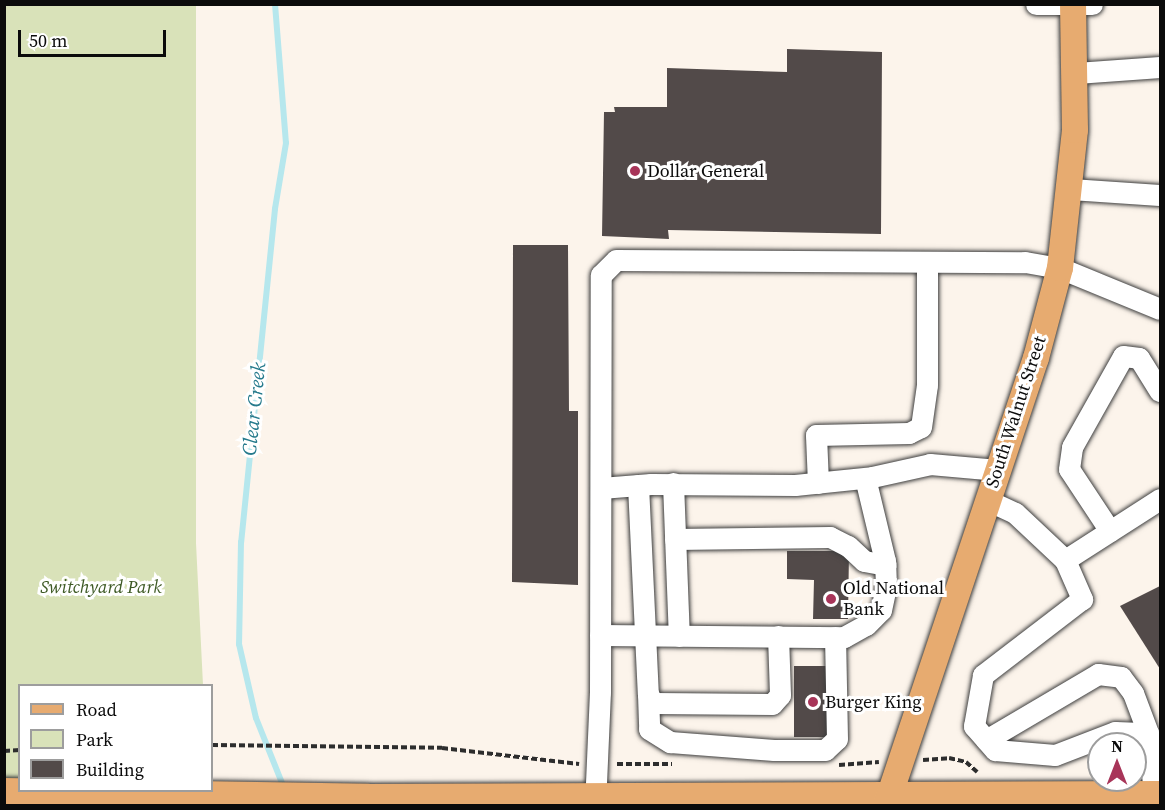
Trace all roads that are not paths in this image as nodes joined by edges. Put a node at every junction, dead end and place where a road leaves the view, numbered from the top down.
1 (1035, 4) edge
2 (1080, 5) edge
3 (1161, 67) edge
4 (1076, 73) junction
5 (1070, 189) junction
6 (1161, 195) edge
7 (927, 264) junction
8 (1060, 268) junction
9 (1161, 309) edge
10 (1161, 391) edge
11 (998, 470) junction
12 (865, 478) junction
13 (673, 483) junction
14 (818, 483) junction
15 (638, 485) junction
16 (601, 488) junction
17 (1161, 499) edge
18 (987, 500) junction
19 (1110, 531) junction
20 (675, 539) junction
21 (1065, 560) junction
22 (886, 565) junction
23 (600, 635) junction
24 (646, 635) junction
25 (679, 636) junction
26 (778, 636) junction
27 (835, 637) junction
28 (648, 694) junction
29 (1148, 733) junction
30 (986, 740) junction
31 (45, 792) edge
32 (1157, 794) edge
33 (998, 800) edge
34 (1103, 800) edge
35 (595, 801) edge
36 (887, 801) edge

1 - 2 street
2 - 4 main road, South Walnut Street
3 - 4 street
4 - 5 main road, South Walnut Street
5 - 6 street
5 - 8 main road, South Walnut Street
7 - 8 street
7 - 14 street
7 - 16 street
8 - 9 street
8 - 11 main road, South Walnut Street
10 - 19 street
11 - 12 street
11 - 18 main road, South Walnut Street
12 - 14 street
12 - 22 street
13 - 14 street
13 - 15 street
13 - 20 street
15 - 16 street
15 - 24 street
16 - 23 street
17 - 19 street
18 - 21 street
18 - 36 main road, South Walnut Street
19 - 21 street
20 - 22 street
20 - 25 street
21 - 30 street
22 - 27 street
23 - 24 street
23 - 35 street
24 - 25 street
24 - 28 street
25 - 26 street
26 - 27 street
26 - 28 street
27 - 28 street
29 - 30 street
29 - 30 street
29 - 32 street
31 - 35 main road
32 - 34 main road
33 - 34 main road
33 - 36 main road
35 - 36 main road

